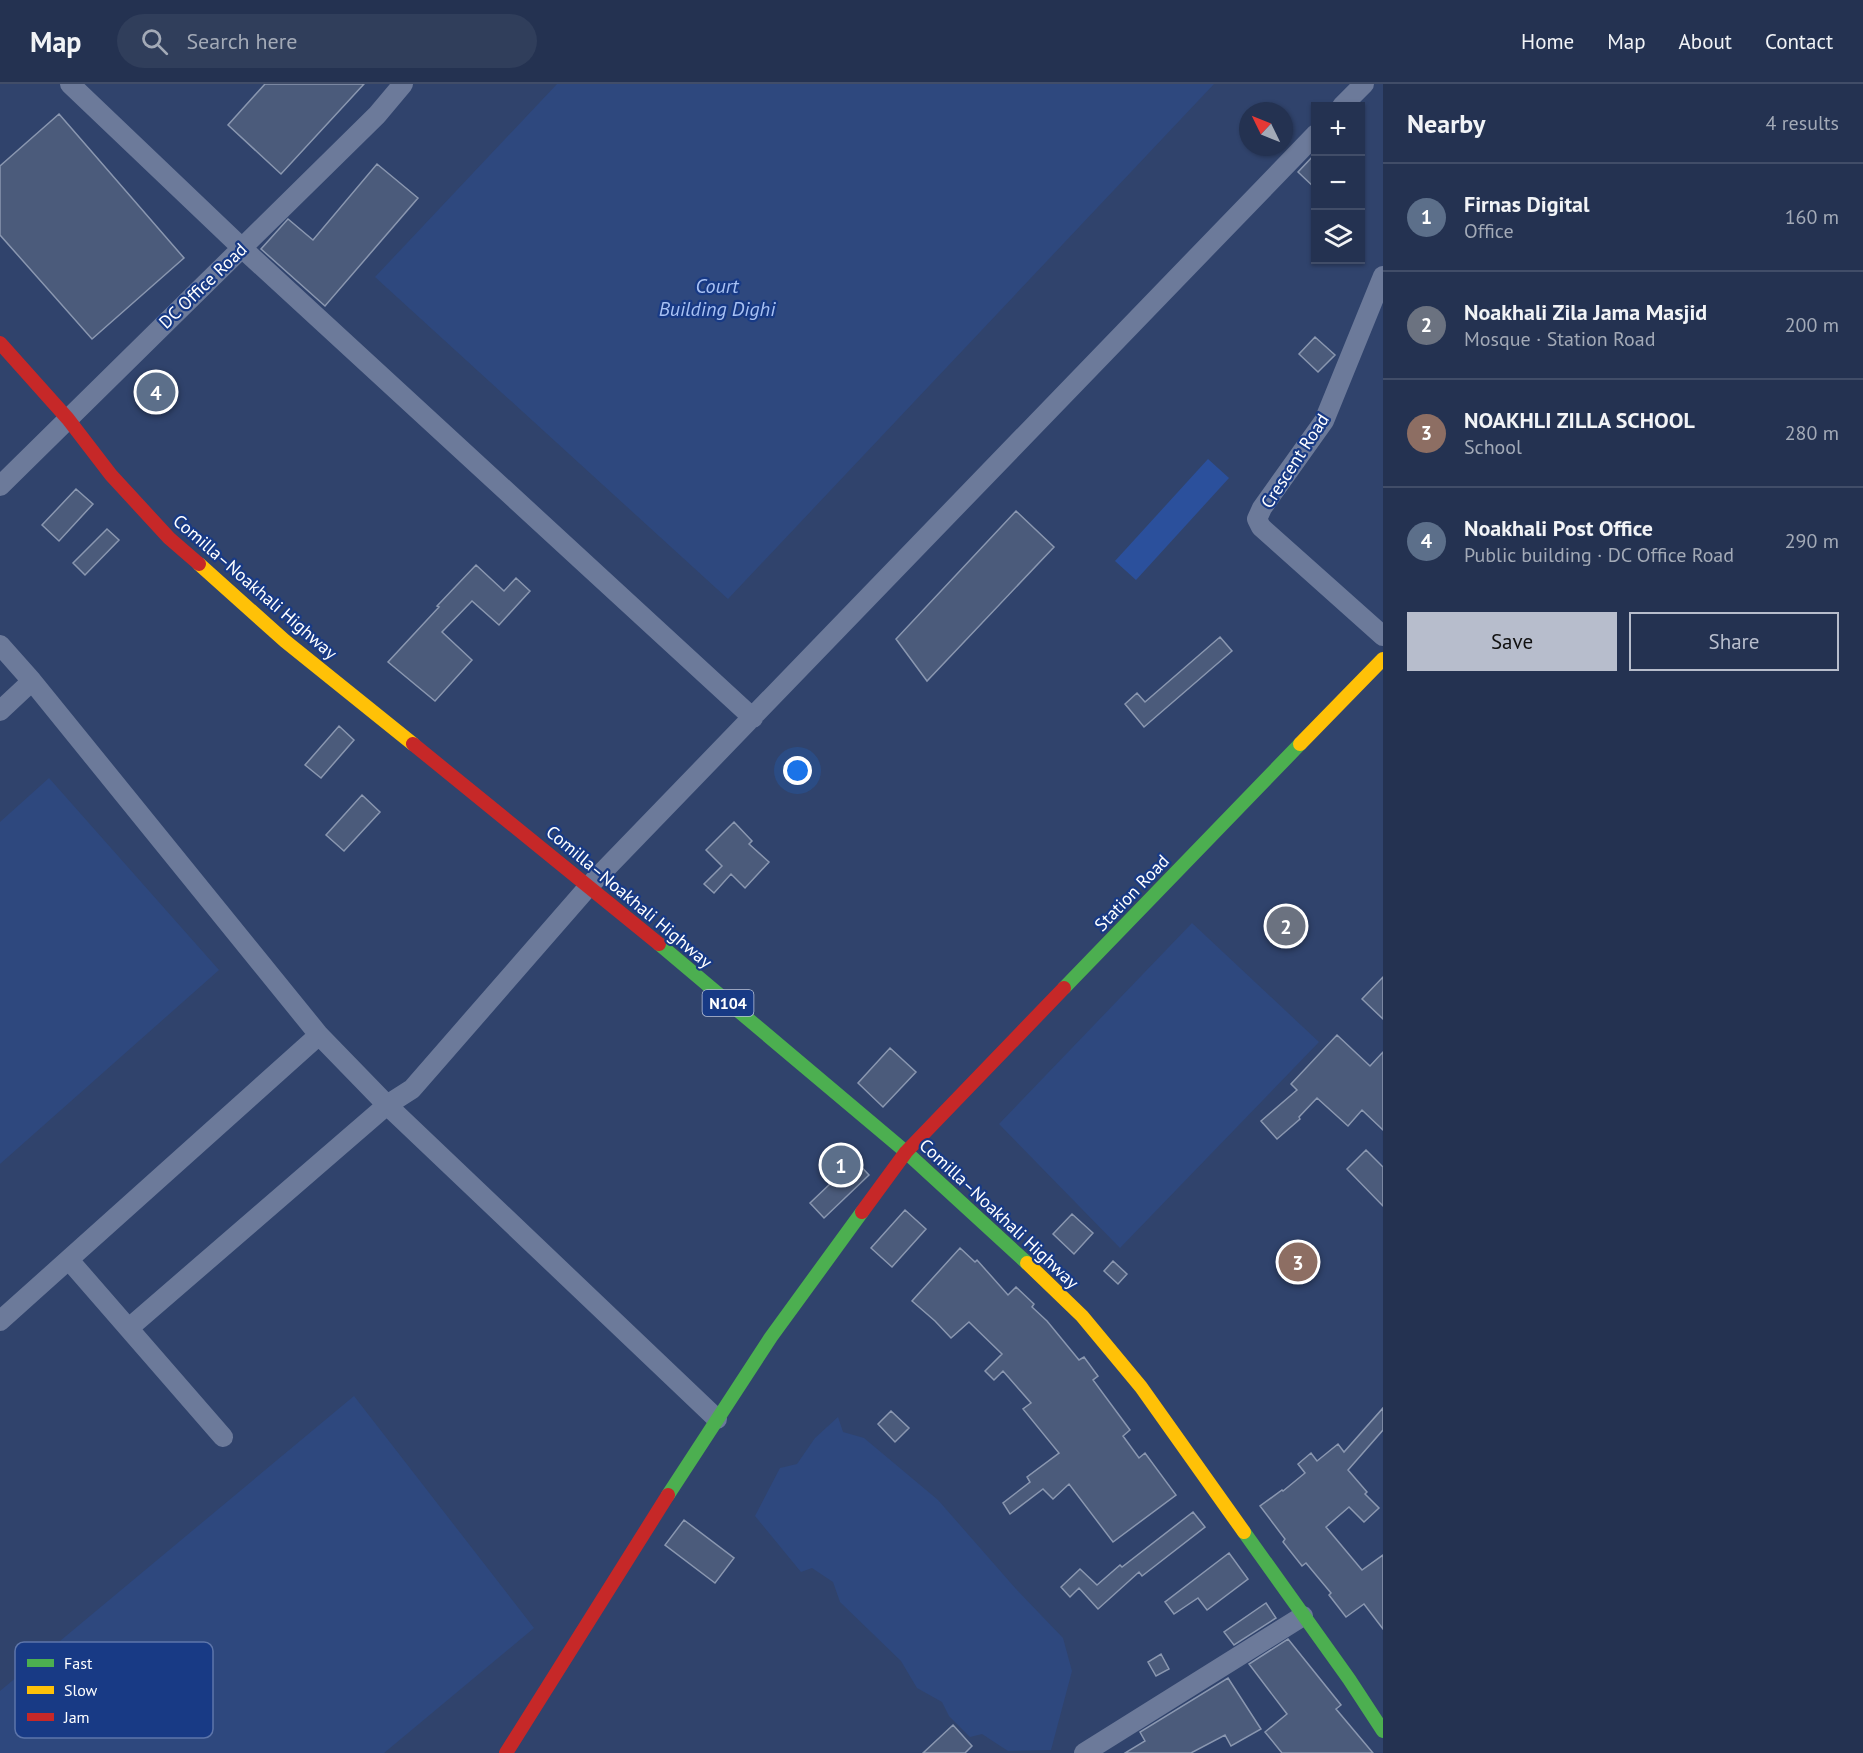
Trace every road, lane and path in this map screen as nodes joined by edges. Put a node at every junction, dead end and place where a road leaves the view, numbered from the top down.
1 (70, 84) edge
2 (403, 84) edge
3 (1364, 84) edge
4 (1346, 102) edge
5 (1311, 139) edge
6 (242, 248) junction
7 (1383, 276) edge
8 (0, 343) edge
9 (68, 418) junction
10 (0, 486) edge
11 (1383, 636) edge
12 (0, 645) edge
13 (1383, 659) edge
14 (32, 681) junction
15 (0, 711) edge
16 (753, 718) junction
17 (590, 886) junction
18 (319, 1035) junction
19 (387, 1105) junction
20 (906, 1152) junction
21 (69, 1260) junction
22 (0, 1321) edge
23 (129, 1328) junction
24 (717, 1419) junction
25 (224, 1437) dead end
26 (1303, 1616) junction
27 (1383, 1731) edge
28 (506, 1753) edge
29 (1084, 1753) edge

1 - 6 street
2 - 6 street, DC Office Road
3 - 4 street
5 - 16 street
6 - 9 street, DC Office Road
6 - 16 street
7 - 11 street, Crescent Road
8 - 9 main road, Comilla–Noakhali Highway / N104
9 - 10 street, DC Office Road
9 - 17 main road, Comilla–Noakhali Highway / N104
12 - 14 street
13 - 20 main road, Station Road
14 - 15 street
14 - 18 street
16 - 17 street
17 - 19 street
17 - 20 main road, Comilla–Noakhali Highway / N104
18 - 19 street
18 - 21 street
19 - 23 street
19 - 24 street
20 - 24 main road, Station Road
20 - 26 main road, Comilla–Noakhali Highway / N104
21 - 22 street
21 - 23 street
23 - 25 street
24 - 28 main road, Station Road
26 - 27 main road, Comilla–Noakhali Highway / N104
26 - 29 street

